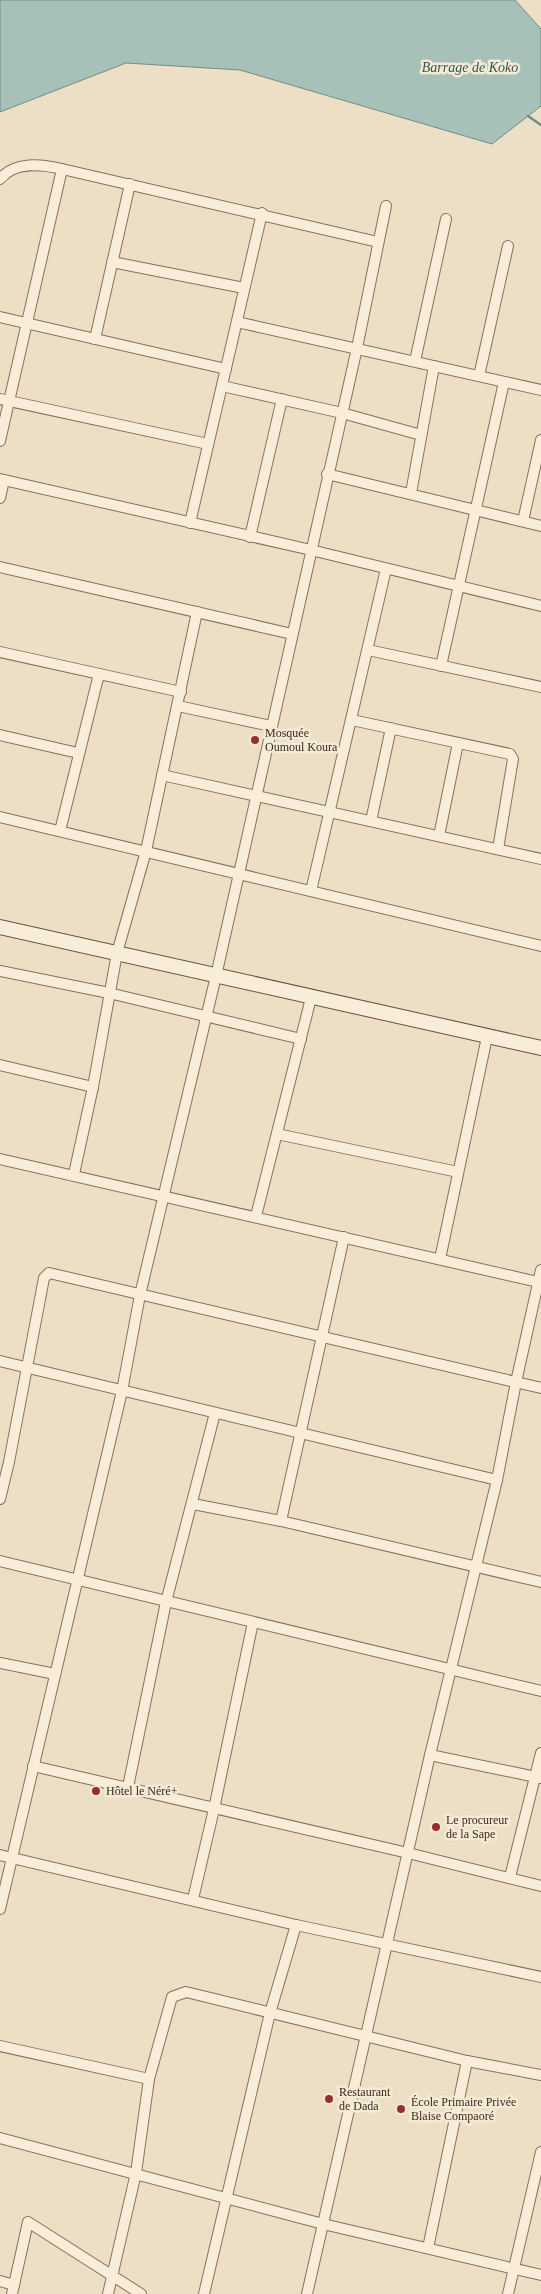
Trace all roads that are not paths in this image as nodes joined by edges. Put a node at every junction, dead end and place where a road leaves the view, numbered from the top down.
1 (62, 169) junction
2 (0, 179) edge
3 (130, 184) junction
4 (386, 206) dead end
5 (262, 213) junction
6 (446, 220) dead end
7 (378, 242) junction
8 (508, 246) dead end
9 (112, 262) junction
10 (244, 288) junction
11 (0, 317) edge
12 (237, 322) junction
13 (27, 323) junction
14 (95, 339) junction
15 (357, 348) junction
16 (415, 361) junction
17 (434, 366) junction
18 (226, 369) junction
19 (479, 376) junction
20 (504, 382) junction
21 (222, 386) junction
22 (541, 390) edge
23 (282, 398) junction
24 (4, 400) edge
25 (342, 413) junction
26 (421, 435) junction
27 (541, 440) edge
28 (0, 441) edge
29 (208, 444) junction
30 (327, 474) junction
31 (2, 480) edge
32 (410, 493) junction
33 (0, 498) edge
34 (475, 509) junction
35 (523, 521) junction
36 (190, 523) junction
37 (541, 526) edge
38 (250, 536) junction
39 (310, 550) junction
40 (0, 567) edge
41 (386, 569) junction
42 (459, 586) junction
43 (541, 606) edge
44 (197, 612) junction
45 (292, 634) junction
46 (368, 650) junction
47 (0, 652) edge
48 (441, 666) junction
49 (98, 674) junction
50 (541, 687) edge
51 (181, 692) junction
52 (178, 706) junction
53 (352, 720) junction
54 (271, 726) junction
55 (391, 728) junction
56 (0, 735) edge
57 (458, 743) junction
58 (78, 753) junction
59 (162, 775) junction
60 (255, 796) junction
61 (330, 812) junction
62 (0, 817) edge
63 (371, 821) junction
64 (60, 831) junction
65 (439, 836) junction
66 (498, 849) junction
67 (146, 852) junction
68 (541, 859) edge
69 (238, 874) junction
70 (311, 891) junction
71 (0, 927) edge
72 (541, 946) edge
73 (117, 953) junction
74 (0, 971) edge
75 (216, 976) junction
76 (109, 993) junction
77 (311, 998) junction
78 (207, 1015) junction
79 (487, 1037) junction
80 (301, 1038) junction
81 (541, 1048) edge
82 (0, 1065) edge
83 (93, 1086) junction
84 (277, 1134) junction
85 (0, 1159) edge
86 (458, 1172) junction
87 (74, 1174) junction
88 (164, 1195) junction
89 (256, 1216) junction
90 (344, 1237) junction
91 (440, 1259) junction
92 (541, 1270) edge
93 (538, 1282) junction
94 (140, 1295) junction
95 (322, 1337) junction
96 (0, 1361) edge
97 (28, 1368) junction
98 (516, 1382) junction
99 (541, 1388) edge
100 (122, 1391) junction
101 (215, 1414) junction
102 (300, 1433) junction
103 (5, 1461) edge
104 (497, 1480) junction
105 (0, 1499) edge
106 (193, 1504) junction
107 (280, 1521) junction
108 (0, 1561) edge
109 (476, 1568) junction
110 (78, 1578) junction
111 (541, 1582) edge
112 (166, 1602) junction
113 (253, 1622) junction
114 (0, 1663) edge
115 (452, 1670) junction
116 (55, 1674) junction
117 (541, 1691) edge
118 (541, 1753) edge
119 (430, 1755) junction
120 (33, 1766) junction
121 (538, 1777) edge
122 (128, 1787) junction
123 (214, 1809) junction
124 (408, 1852) junction
125 (0, 1855) edge
126 (11, 1858) junction
127 (510, 1877) junction
128 (541, 1886) edge
129 (193, 1899) junction
130 (0, 1909) edge
131 (296, 1925) junction
132 (387, 1944) junction
133 (541, 1977) edge
134 (270, 2013) junction
135 (366, 2036) junction
136 (0, 2046) edge
137 (467, 2061) junction
138 (541, 2075) edge
139 (149, 2079) junction
140 (0, 2138) edge
141 (541, 2152) edge
142 (136, 2173) junction
143 (538, 2175) edge
144 (227, 2198) junction
145 (323, 2224) junction
146 (428, 2248) junction
147 (513, 2269) junction
148 (541, 2275) edge
149 (112, 2276) junction
150 (0, 2280) edge
151 (13, 2289) edge
152 (108, 2294) edge
153 (141, 2294) edge
154 (204, 2294) edge
155 (307, 2294) edge
156 (508, 2294) edge

1 - 2 street
1 - 3 street
1 - 13 street
3 - 5 street
3 - 9 street
4 - 7 street
5 - 7 street
5 - 10 street
6 - 16 street
7 - 15 street
8 - 19 street
9 - 10 street
9 - 14 street
10 - 12 street
11 - 13 street
12 - 15 street
12 - 18 street
13 - 14 street
13 - 24 street
14 - 18 street
15 - 16 street
15 - 25 street
16 - 17 street
17 - 19 street
17 - 26 street
18 - 21 street
19 - 20 street
20 - 22 street
20 - 34 street
21 - 23 street
21 - 29 street
23 - 25 street
23 - 38 street
24 - 28 street
24 - 29 street
25 - 26 street
25 - 30 street
26 - 32 street
27 - 35 street
29 - 36 street
30 - 32 street
30 - 39 street
31 - 33 street
31 - 36 street
32 - 34 street
34 - 35 street
34 - 42 street
35 - 37 street
36 - 38 street
38 - 39 street
39 - 41 street
39 - 45 street
40 - 44 street
41 - 42 street
41 - 46 street
42 - 43 street
42 - 48 street
44 - 45 street
44 - 51 street
45 - 54 street
46 - 48 street
46 - 53 street
47 - 49 street
48 - 50 street
49 - 51 street
49 - 58 street
51 - 52 street
52 - 54 street
52 - 59 street
53 - 55 street
53 - 61 street
54 - 60 street
55 - 57 street
55 - 63 street
56 - 58 street
57 - 65 street
57 - 66 street
58 - 64 street
59 - 60 street
59 - 67 street
60 - 61 street
60 - 69 street
61 - 63 street
61 - 70 street
62 - 64 street
63 - 65 street
64 - 67 street
65 - 66 street
66 - 68 street
67 - 69 street
67 - 73 street
69 - 70 street
69 - 75 street
70 - 72 street
71 - 73 street
73 - 75 street
73 - 76 street
74 - 76 street
75 - 77 street
75 - 78 street
76 - 78 street
76 - 83 street
77 - 79 street
77 - 80 street
78 - 80 street
78 - 88 street
79 - 81 street
79 - 86 street
80 - 84 street
82 - 83 street
83 - 87 street
84 - 86 street
84 - 89 street
85 - 87 street
86 - 91 street
87 - 88 street
88 - 89 street
88 - 94 street
89 - 90 street
90 - 91 street
90 - 95 street
91 - 93 street
92 - 93 street
93 - 98 street
94 - 95 street
94 - 97 street
94 - 100 street
95 - 98 street
95 - 102 street
96 - 97 street
97 - 100 street
97 - 103 street
98 - 99 street
98 - 104 street
100 - 101 street
100 - 110 street
101 - 102 street
101 - 106 street
102 - 104 street
102 - 107 street
103 - 105 street
104 - 109 street
106 - 107 street
106 - 112 street
107 - 109 street
108 - 110 street
109 - 111 street
109 - 115 street
110 - 112 street
110 - 116 street
112 - 113 street
112 - 122 street
113 - 115 street
113 - 123 street
114 - 116 street
115 - 117 street
115 - 119 street
116 - 120 street
118 - 121 street
119 - 121 street
119 - 124 street
120 - 122 street
120 - 126 street
121 - 127 street
122 - 123 street
123 - 124 street
123 - 129 street
124 - 127 street
124 - 132 street
125 - 126 street
126 - 129 street
126 - 130 street
127 - 128 street
129 - 131 street
131 - 132 street
131 - 134 street
132 - 133 street
132 - 135 street
134 - 135 street
134 - 139 street
134 - 144 street
135 - 137 street
135 - 145 street
136 - 139 street
137 - 138 street
137 - 146 street
139 - 142 street
140 - 142 street
141 - 143 street
142 - 144 street
142 - 149 street
143 - 147 street
144 - 145 street
144 - 154 street
145 - 146 street
145 - 155 street
146 - 147 street
147 - 148 street
147 - 156 street
149 - 151 street
149 - 152 street
149 - 153 street
150 - 151 street

